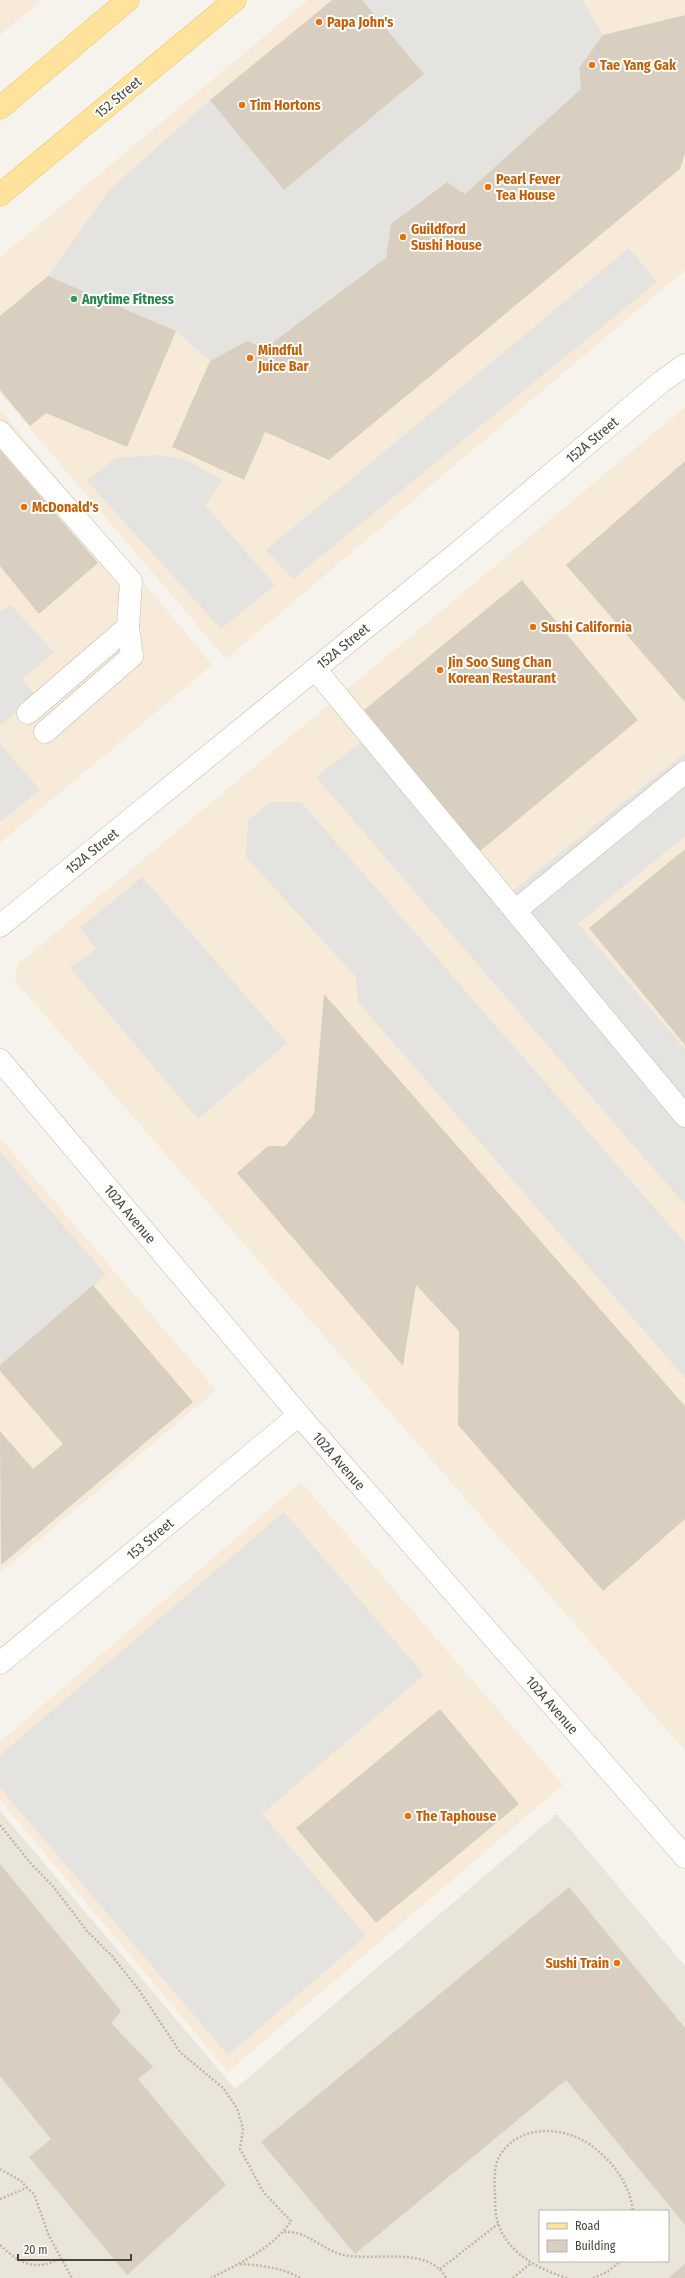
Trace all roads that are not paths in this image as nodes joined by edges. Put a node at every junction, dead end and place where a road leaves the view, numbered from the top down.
1 (128, 0) edge
2 (235, 0) edge
3 (0, 108) edge
4 (0, 195) edge
5 (685, 365) edge
6 (0, 432) edge
7 (128, 627) junction
8 (315, 669) junction
9 (28, 713) dead end
10 (45, 732) dead end
11 (685, 773) edge
12 (515, 911) junction
13 (0, 926) edge
14 (0, 1060) edge
15 (685, 1116) edge
16 (300, 1415) junction
17 (0, 1663) edge
18 (685, 1857) edge

1 - 3 main road
2 - 4 main road, 152 Street
5 - 8 street, 152A Street
6 - 7 street
7 - 9 street
7 - 10 street
8 - 12 street
8 - 13 street, 152A Street
11 - 12 street
12 - 15 street
14 - 16 street, 102A Avenue
16 - 17 street, 153 Street
16 - 18 street, 102A Avenue

